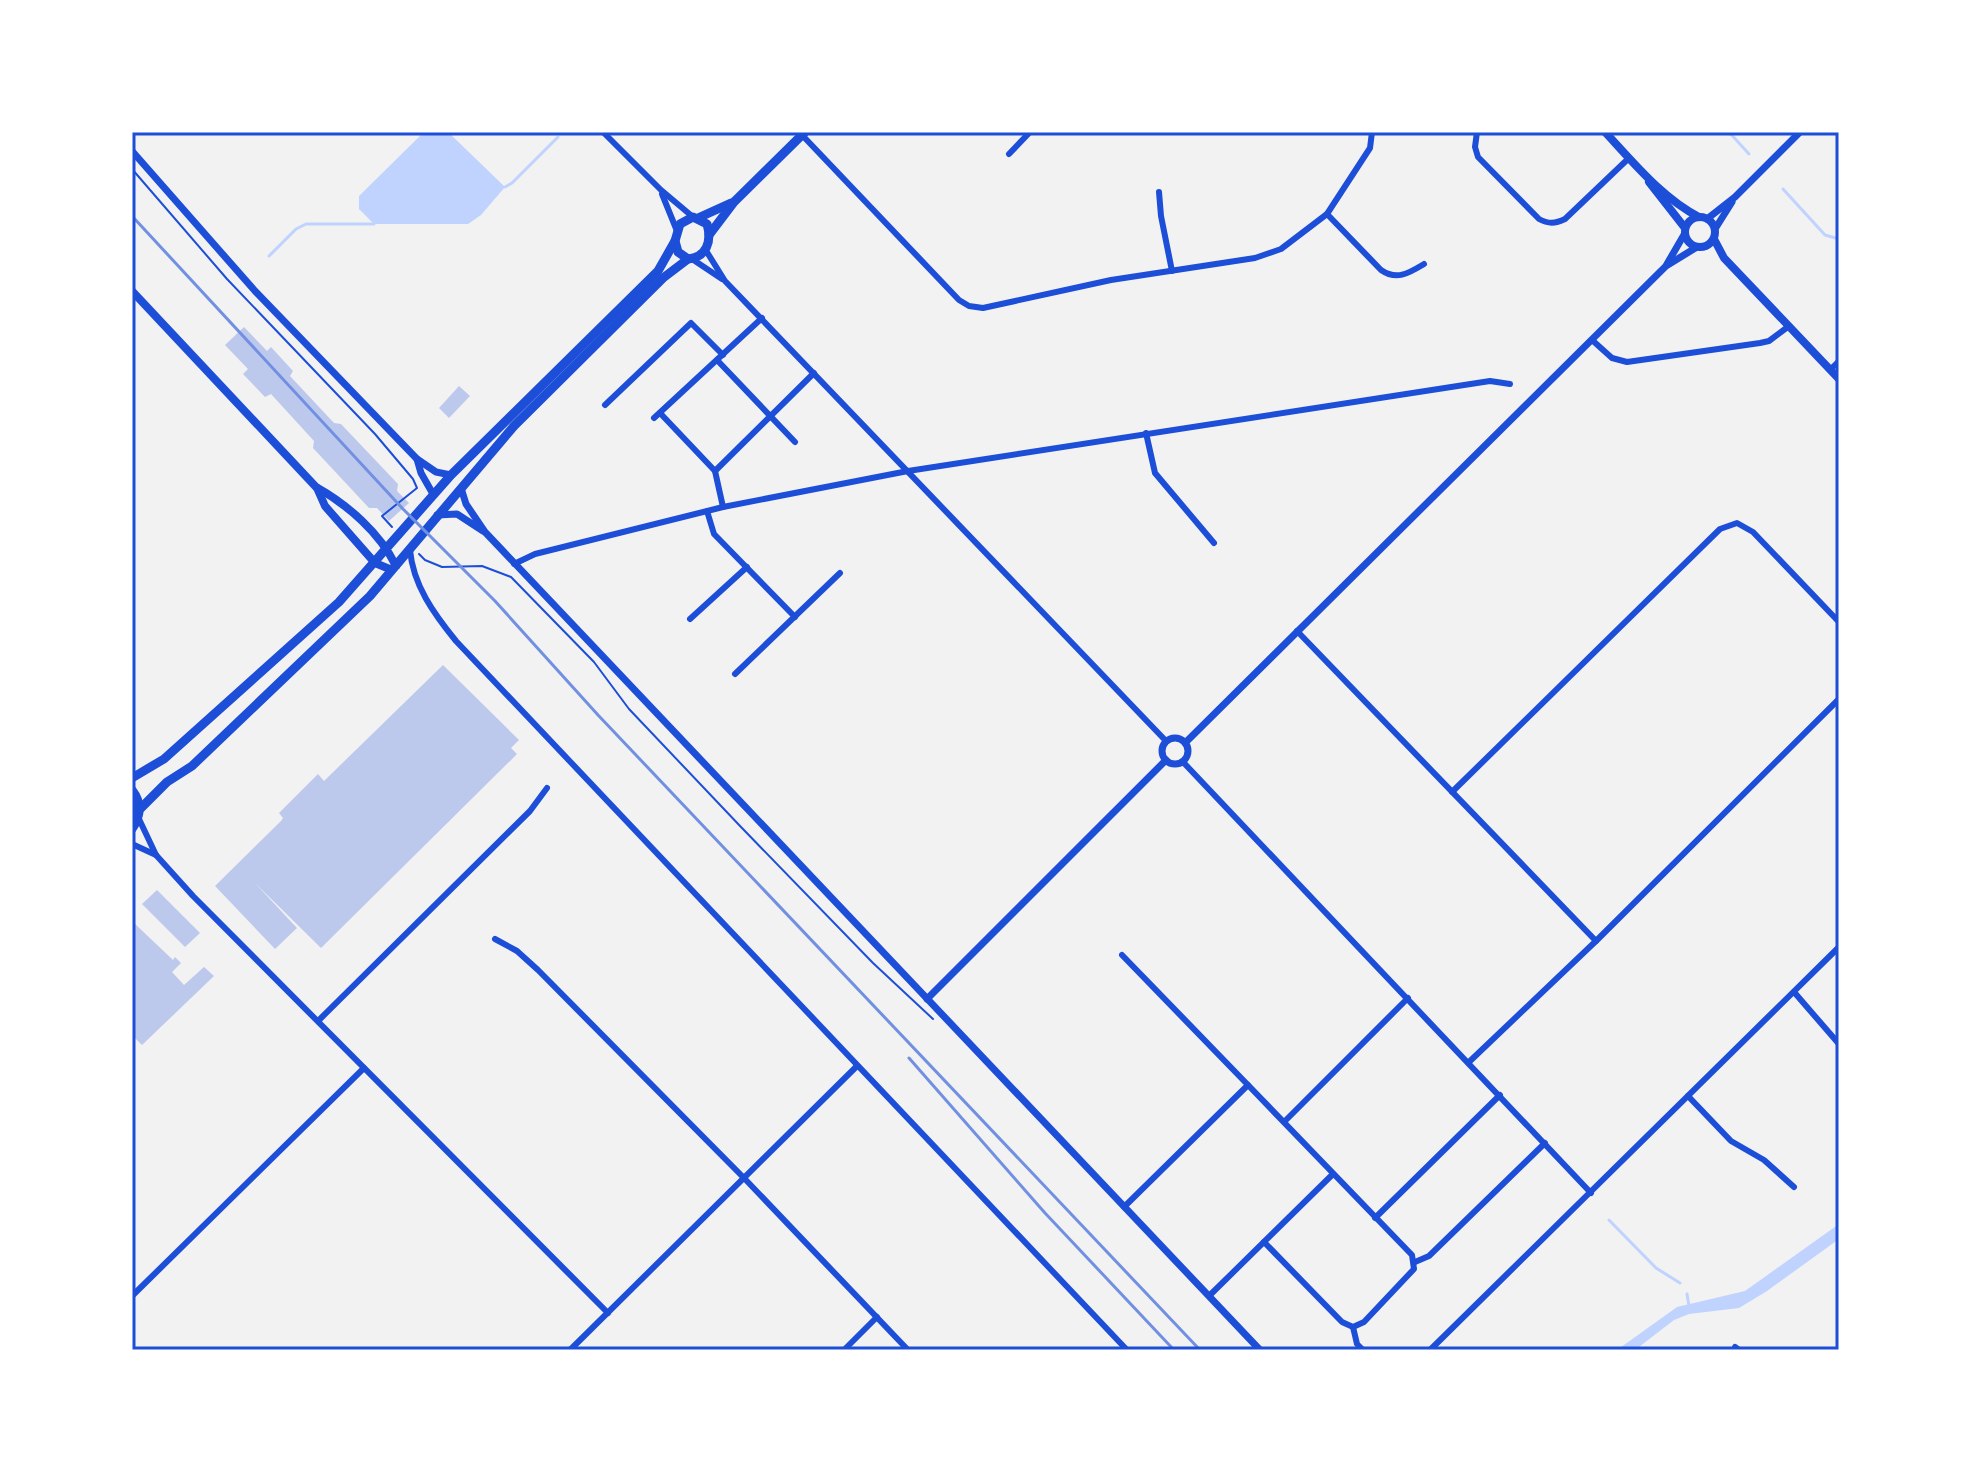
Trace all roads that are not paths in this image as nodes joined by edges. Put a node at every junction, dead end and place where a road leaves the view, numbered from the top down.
1 (603, 132) edge
2 (1030, 132) edge
3 (1372, 132) edge
4 (1477, 132) edge
5 (1605, 132) edge
6 (1800, 132) edge
7 (803, 133) edge
8 (132, 151) edge
9 (1009, 154) dead end
10 (1629, 158) junction
11 (1642, 172) junction
12 (661, 190) junction
13 (1159, 192) dead end
14 (1735, 197) junction
15 (734, 202) junction
16 (1327, 214) junction
17 (696, 218) junction
18 (1703, 218) junction
19 (1685, 231) junction
20 (1714, 234) junction
21 (709, 235) junction
22 (676, 236) junction
23 (1699, 247) junction
24 (705, 249) junction
25 (1724, 258) junction
26 (690, 259) junction
27 (1424, 264) dead end
28 (1666, 266) junction
29 (1172, 271) junction
30 (725, 281) junction
31 (132, 291) edge
32 (762, 318) junction
33 (1789, 326) junction
34 (1592, 340) junction
35 (720, 358) junction
36 (1839, 361) edge
37 (1830, 370) junction
38 (814, 373) junction
39 (1839, 379) edge
40 (1510, 384) dead end
41 (605, 405) dead end
42 (771, 417) junction
43 (1146, 433) junction
44 (795, 442) dead end
45 (417, 459) junction
46 (715, 471) junction
47 (908, 471) junction
48 (451, 475) junction
49 (316, 487) junction
50 (460, 487) junction
51 (433, 494) junction
52 (723, 507) junction
53 (707, 511) junction
54 (436, 515) junction
55 (485, 532) junction
56 (1214, 543) dead end
57 (387, 548) junction
58 (409, 549) junction
59 (375, 563) junction
60 (514, 564) junction
61 (747, 567) junction
62 (394, 568) junction
63 (840, 573) dead end
64 (795, 617) junction
65 (690, 619) dead end
66 (1839, 622) edge
67 (1297, 631) junction
68 (735, 674) dead end
69 (1839, 699) edge
70 (1166, 741) junction
71 (1185, 743) junction
72 (1166, 760) junction
73 (1183, 762) junction
74 (132, 778) edge
75 (547, 788) dead end
76 (132, 790) edge
77 (1452, 792) junction
78 (139, 814) junction
79 (132, 829) edge
80 (132, 844) edge
81 (156, 855) junction
82 (495, 939) dead end
83 (1596, 941) junction
84 (1839, 947) edge
85 (1122, 955) dead end
86 (1794, 992) junction
87 (1408, 998) junction
88 (927, 999) junction
89 (318, 1021) junction
90 (1839, 1044) edge
91 (1469, 1062) junction
92 (857, 1066) junction
93 (364, 1068) junction
94 (1248, 1085) junction
95 (1500, 1095) junction
96 (1688, 1096) junction
97 (1284, 1122) junction
98 (1545, 1143) junction
99 (1333, 1174) junction
100 (744, 1178) junction
101 (1794, 1187) dead end
102 (1591, 1193) junction
103 (1124, 1207) junction
104 (1375, 1218) junction
105 (1264, 1242) junction
106 (1415, 1262) junction
107 (132, 1296) edge
108 (1209, 1296) junction
109 (608, 1313) junction
110 (877, 1317) junction
111 (1353, 1327) junction
112 (1124, 1347) edge
113 (570, 1350) edge
114 (844, 1350) edge
115 (908, 1350) edge
116 (1115, 1350) edge
117 (1260, 1350) edge
118 (1363, 1350) edge
119 (1430, 1350) edge

1 - 12 street
2 - 9 street
3 - 16 street
4 - 10 street
5 - 10 main road
6 - 14 street
7 - 15 main road
7 - 29 street
8 - 45 street
10 - 11 main road
11 - 18 main road
11 - 19 main road
12 - 17 street
12 - 22 street
13 - 29 street
14 - 18 street
14 - 20 street
15 - 17 main road
15 - 21 main road
16 - 27 street
16 - 29 street
17 - 21 main road
17 - 22 main road
18 - 19 main road
18 - 20 main road
19 - 23 main road
19 - 28 street
20 - 23 main road
20 - 25 main road
21 - 24 main road
22 - 26 main road
22 - 48 main road
23 - 25 main road
23 - 28 street
24 - 26 main road
24 - 30 street
25 - 33 main road
26 - 30 street
26 - 50 main road
28 - 34 street
30 - 32 street
31 - 49 main road
32 - 35 street
32 - 38 street
33 - 34 street
33 - 37 main road
34 - 67 street
35 - 41 street
35 - 42 street
35 - 46 street
36 - 37 street
37 - 39 main road
38 - 42 street
38 - 47 street
40 - 43 street
42 - 44 street
42 - 46 street
43 - 47 street
43 - 56 street
45 - 48 street
45 - 51 street
46 - 52 street
47 - 52 street
47 - 70 street
48 - 51 main road
49 - 57 main road
49 - 59 main road
50 - 54 main road
50 - 55 street
51 - 57 main road
52 - 53 street
53 - 60 street
53 - 61 street
54 - 55 street
54 - 58 main road
55 - 60 street
57 - 59 main road
57 - 62 main road
58 - 62 main road
58 - 92 street
59 - 62 main road
59 - 74 main road
60 - 88 street
61 - 64 street
61 - 65 street
62 - 78 main road
63 - 64 street
64 - 68 street
66 - 77 street
67 - 71 street
67 - 77 street
69 - 83 street
70 - 71 street
70 - 72 street
71 - 73 street
72 - 73 street
72 - 88 street
73 - 87 street
75 - 89 street
76 - 78 main road
77 - 83 street
78 - 79 main road
78 - 81 street
80 - 81 street
81 - 89 street
82 - 100 street
83 - 91 street
84 - 86 street
85 - 94 street
86 - 90 street
86 - 96 street
87 - 91 street
87 - 97 street
88 - 103 street
89 - 93 street
91 - 95 street
92 - 100 street
92 - 112 street
93 - 107 street
93 - 109 street
94 - 97 street
94 - 103 street
95 - 98 street
95 - 104 street
96 - 101 street
96 - 102 street
97 - 99 street
98 - 102 street
98 - 106 street
99 - 104 street
99 - 105 street
100 - 109 street
100 - 110 street
102 - 119 street
103 - 108 street
104 - 106 street
105 - 108 street
105 - 111 street
106 - 111 street
108 - 117 street
109 - 113 street
110 - 114 street
110 - 115 street
111 - 118 street
112 - 116 street

